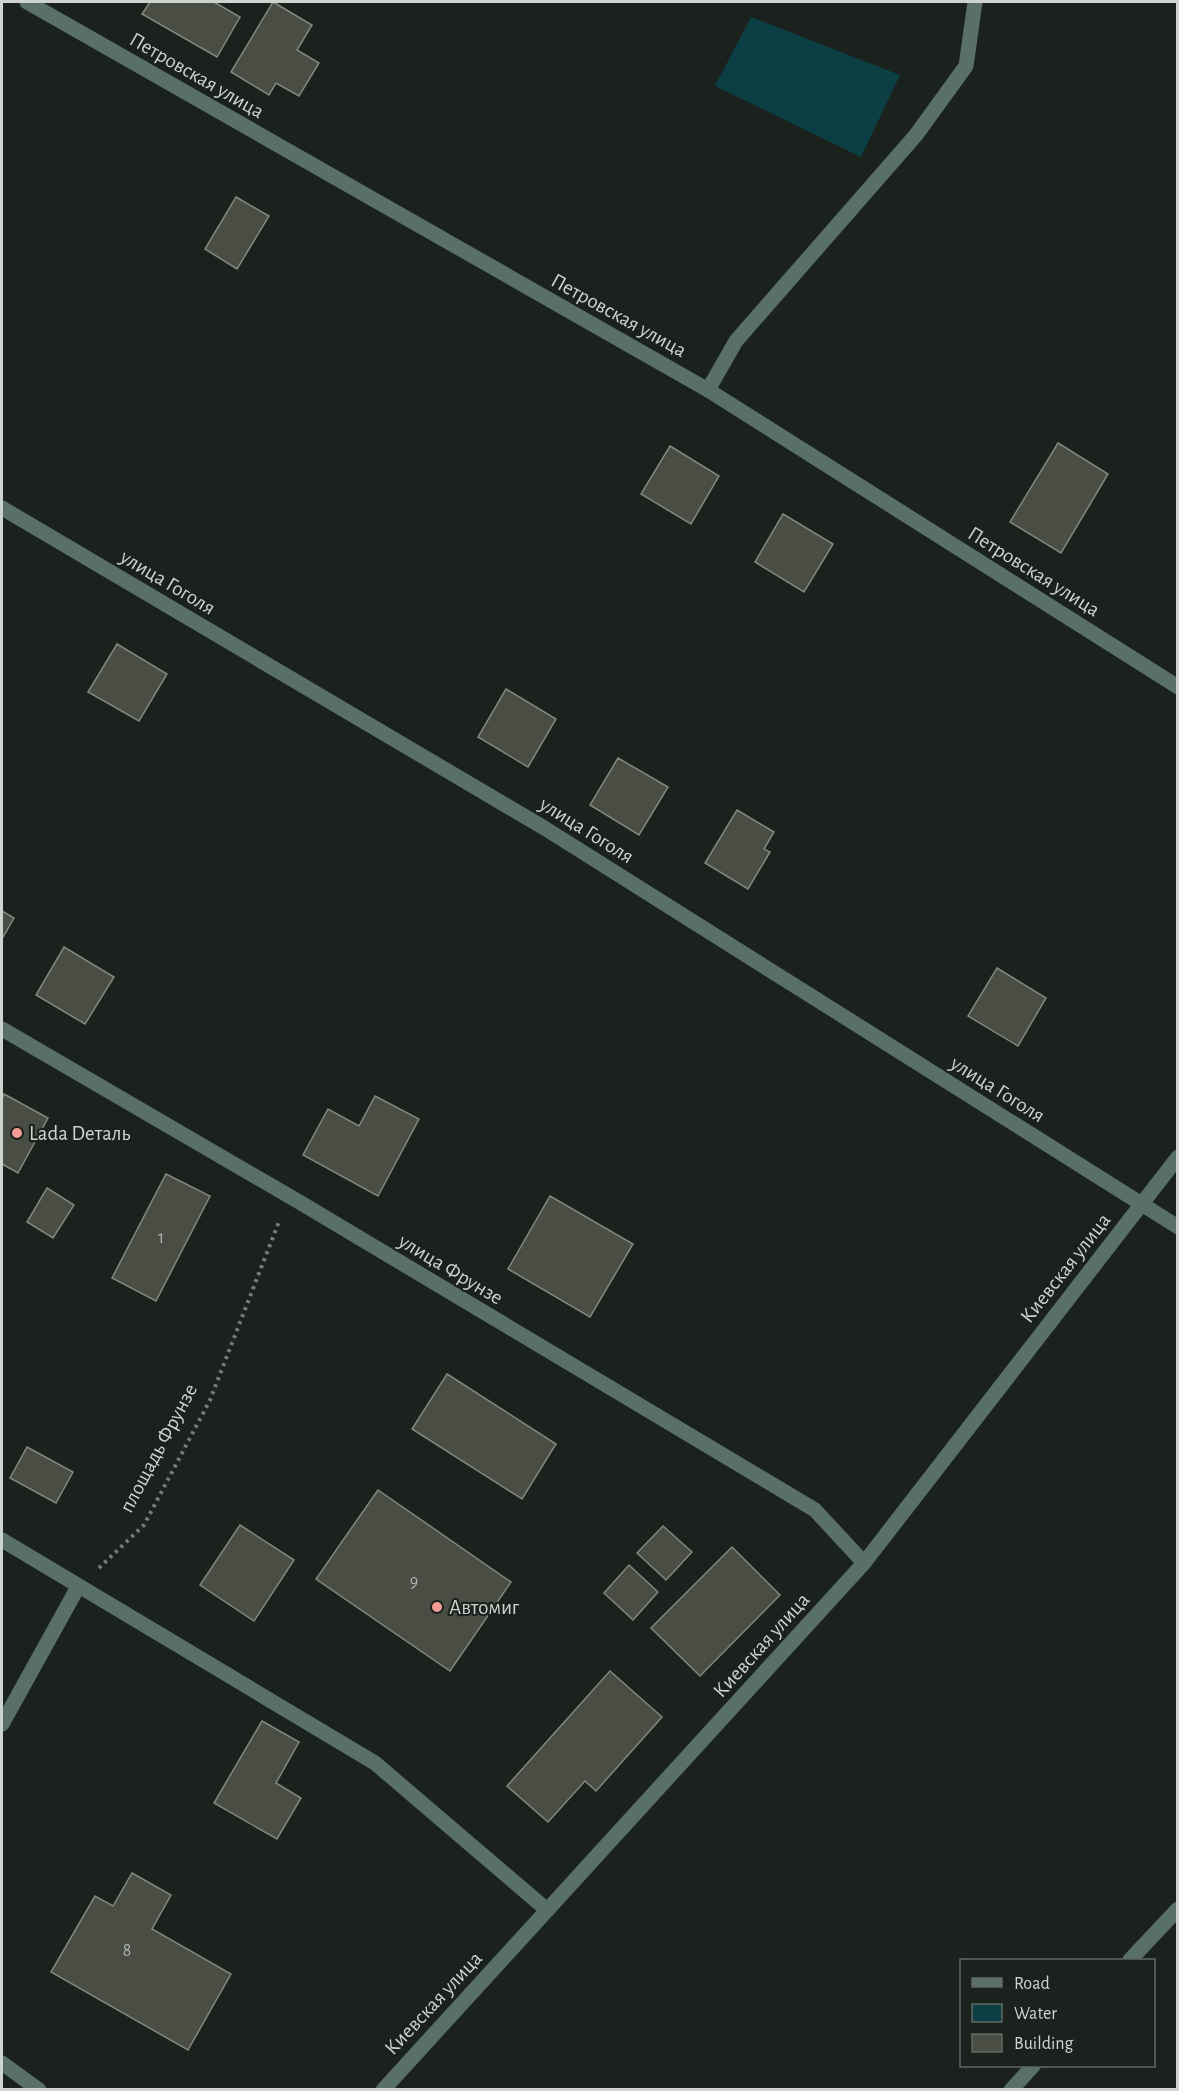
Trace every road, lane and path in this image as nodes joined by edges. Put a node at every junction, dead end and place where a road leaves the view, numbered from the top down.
1 (27, 2) edge
2 (975, 2) edge
3 (708, 390) junction
4 (2, 508) edge
5 (1178, 687) edge
6 (2, 1029) edge
7 (1178, 1156) edge
8 (289, 1196) junction
9 (1141, 1203) junction
10 (1178, 1227) edge
11 (2, 1540) edge
12 (864, 1563) junction
13 (78, 1587) junction
14 (2, 1724) edge
15 (1178, 1909) edge
16 (547, 1910) junction
17 (1131, 1959) edge
18 (2, 2063) edge
19 (1032, 2067) edge
20 (39, 2090) edge
21 (383, 2090) edge
22 (1011, 2090) edge

1 - 3 street, Петровская улица
2 - 3 street
3 - 5 street, Петровская улица
4 - 9 street, улица Гоголя
6 - 8 street, улица Фрунзе
7 - 9 street, Киевская улица
8 - 12 street, улица Фрунзе
8 - 13 path, площадь Фрунзе
9 - 10 street, улица Гоголя
9 - 12 street, Киевская улица
11 - 13 street
12 - 16 street, Киевская улица
13 - 14 street
13 - 16 street
15 - 17 street
16 - 21 street, Киевская улица
18 - 20 street
19 - 22 street

